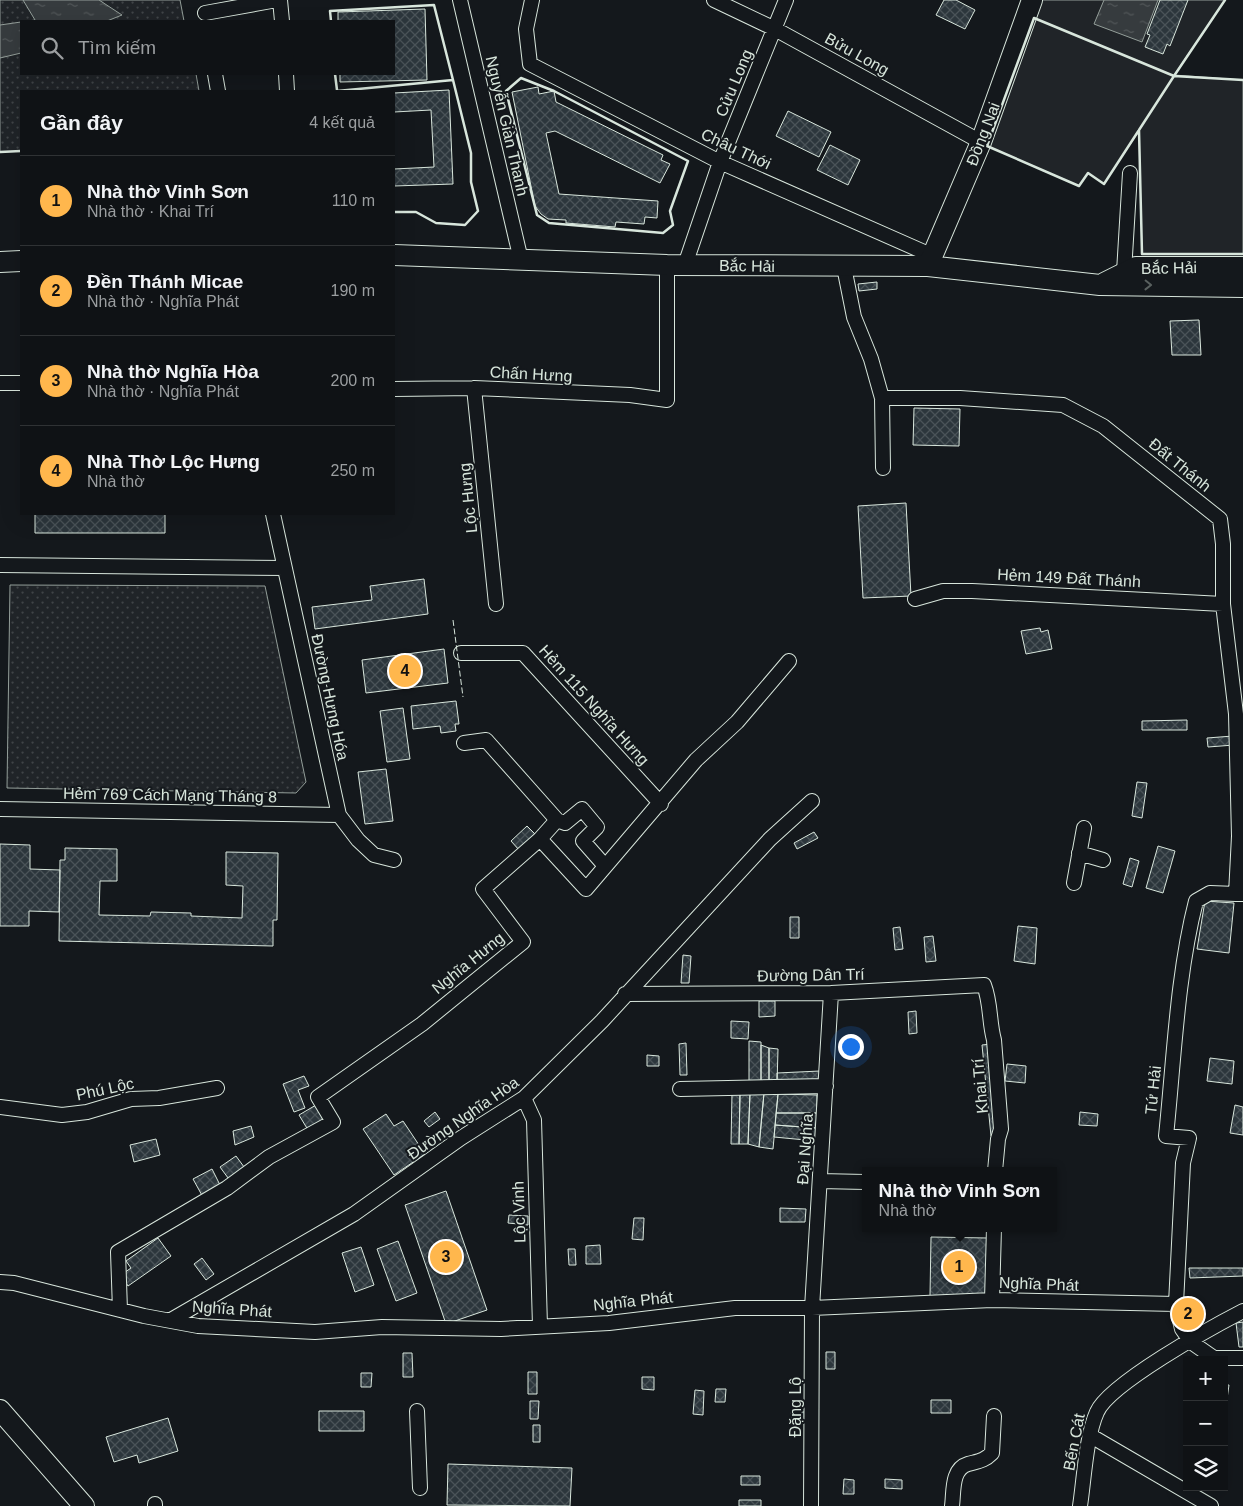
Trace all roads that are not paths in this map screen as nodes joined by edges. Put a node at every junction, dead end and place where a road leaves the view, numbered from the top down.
1 (279, 0) edge
2 (460, 0) edge
3 (532, 0) edge
4 (714, 0) edge
5 (786, 0) edge
6 (1030, 1) edge
7 (204, 12) edge
8 (282, 20) edge
9 (775, 29) junction
10 (215, 75) edge
11 (286, 75) edge
12 (218, 90) edge
13 (287, 90) edge
14 (981, 142) junction
15 (720, 162) junction
16 (1130, 173) dead end
17 (395, 255) edge
18 (521, 260) junction
19 (20, 261) edge
20 (930, 261) junction
21 (0, 262) edge
22 (676, 265) junction
23 (844, 267) junction
24 (1243, 268) edge
25 (1124, 272) junction
26 (1100, 285) junction
27 (1243, 287) edge
28 (0, 383) edge
29 (20, 383) edge
30 (395, 388) edge
31 (474, 388) junction
32 (882, 398) junction
33 (667, 400) joint
34 (883, 468) dead end
35 (273, 515) edge
36 (0, 566) edge
37 (285, 568) junction
38 (915, 598) dead end
39 (496, 604) dead end
40 (1223, 604) junction
41 (461, 653) dead end
42 (789, 661) dead end
43 (464, 743) dead end
44 (812, 801) dead end
45 (661, 804) junction
46 (0, 809) edge
47 (339, 815) junction
48 (557, 820) junction
49 (1084, 828) dead end
50 (540, 839) junction
51 (1079, 853) junction
52 (394, 860) dead end
53 (1103, 860) dead end
54 (605, 866) junction
55 (1074, 883) dead end
56 (1240, 894) edge
57 (830, 993) junction
58 (625, 994) junction
59 (989, 998) joint
60 (826, 1086) junction
61 (217, 1088) dead end
62 (680, 1089) dead end
63 (524, 1098) junction
64 (0, 1107) edge
65 (996, 1167) edge
66 (820, 1181) junction
67 (862, 1182) edge
68 (994, 1232) edge
69 (0, 1282) edge
70 (992, 1300) junction
71 (1176, 1304) junction
72 (812, 1308) junction
73 (120, 1310) junction
74 (1243, 1311) edge
75 (171, 1320) junction
76 (540, 1326) junction
77 (1191, 1342) junction
78 (1243, 1358) edge
79 (0, 1410) edge
80 (417, 1411) dead end
81 (994, 1416) dead end
82 (1091, 1436) junction
83 (420, 1488) dead end
84 (84, 1506) edge
85 (811, 1506) edge
86 (952, 1506) edge
87 (1080, 1506) edge
88 (1211, 1506) edge

1 - 7 street
1 - 8 street
2 - 18 street, Nguyễn Giàn Thanh
3 - 15 street, Châu Thới
4 - 9 street, Bửu Long
5 - 9 street, Cửu Long
6 - 14 street, Đồng Nai
9 - 14 street, Bửu Long
9 - 15 street, Cửu Long
10 - 12 street
11 - 13 street
14 - 20 street, Đồng Nai
15 - 20 street, Châu Thới
15 - 22 street, Cửu Long
16 - 25 street
17 - 18 street, Bắc Hải
18 - 22 street, Bắc Hải
19 - 21 street
20 - 23 street, Bắc Hải
20 - 26 street, Bắc Hải
22 - 23 street, Bắc Hải
22 - 33 street, Cửu Long
23 - 32 street
24 - 25 street, Bắc Hải
25 - 26 street, Bắc Hải
26 -> 27 street, Bắc Hải
28 - 29 street
30 - 31 street, Chấn Hưng
31 - 33 street, Chấn Hưng
31 - 39 street, Lộc Hưng
32 - 34 street
32 - 40 street, Đất Thánh
35 - 37 street, Đường Hưng Hóa
36 - 37 street
37 - 47 street, Đường Hưng Hóa
38 - 40 street, Hẻm 149 Đất Thánh
40 - 56 street, Đất Thánh
41 - 45 street, Hẻm 115 Nghĩa Hưng
42 - 45 street
43 - 48 street
44 - 58 street, Đường Nghĩa Hòa
45 - 54 street
46 - 47 street, Hẻm 769 Cách Mạng Tháng 8
47 - 52 street, Đường Hưng Hóa
48 - 50 street
48 - 54 street
49 - 51 street
50 - 54 street
50 - 73 street, Nghĩa Hưng
51 - 53 street
51 - 55 street
56 - 71 street, Tứ Hải
57 - 58 street, Đường Dân Trí
57 - 59 street, Đường Dân Trí
57 - 60 street, Đại Nghĩa
58 - 63 street, Đường Nghĩa Hòa
59 - 65 street, Khai Trí
60 - 62 street
60 - 66 street, Đại Nghĩa
61 - 64 street, Phú Lộc
63 - 75 street, Đường Nghĩa Hòa
63 - 76 street, Lộc Vinh
66 - 67 street
66 - 72 street, Đại Nghĩa
68 - 70 street
69 - 73 street, Nghĩa Phát
70 - 71 street, Nghĩa Phát
70 - 72 street, Nghĩa Phát
71 - 77 street
72 - 76 street, Nghĩa Phát
72 - 85 street, Đặng Lộ
73 - 75 street, Nghĩa Phát
74 - 77 street, Bến Cát
75 - 76 street, Nghĩa Phát
77 - 78 street
77 - 82 street, Bến Cát
79 - 84 street
80 - 83 street
81 - 86 street
82 - 87 street, Bến Cát
82 - 88 street

